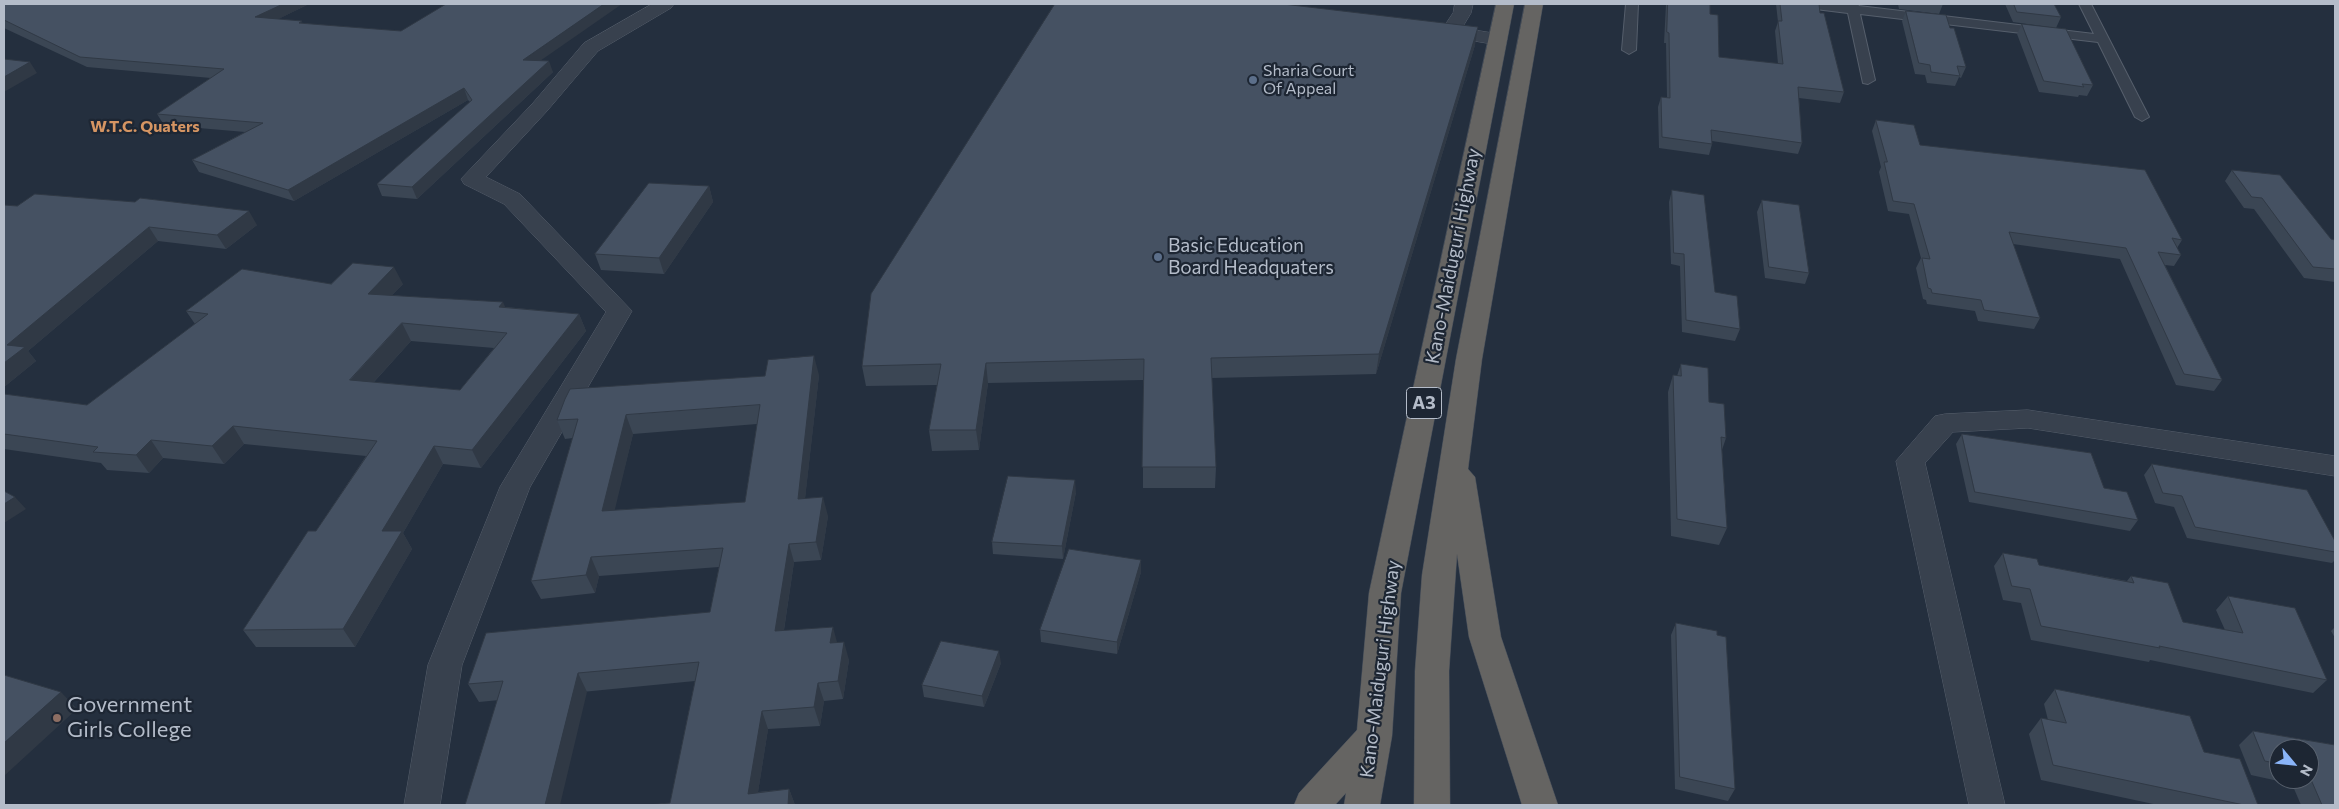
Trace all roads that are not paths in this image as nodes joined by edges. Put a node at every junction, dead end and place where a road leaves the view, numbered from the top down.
1 (665, 4) edge
2 (1464, 4) edge
3 (1504, 4) edge
4 (1534, 4) edge
5 (1632, 4) edge
6 (1807, 4) edge
7 (2085, 4) edge
8 (1852, 6) edge
9 (1424, 28) edge
10 (1451, 31) junction
11 (1498, 39) junction
12 (2102, 39) junction
13 (1628, 50) dead end
14 (1868, 80) dead end
15 (2142, 118) dead end
16 (1456, 450) junction
17 (2335, 466) edge
18 (1374, 736) junction
19 (422, 805) edge
20 (1312, 805) edge
21 (1362, 805) edge
22 (1432, 805) edge
23 (1540, 805) edge
24 (1987, 805) edge

1 - 19 street
2 - 10 street
3 - 11 highway, Kano-Maiduguri Highway / A3
4 - 16 highway, Kano-Maiduguri Highway / A3
5 - 13 lane
6 - 8 lane
7 - 12 lane
8 - 12 lane
8 - 14 lane
9 - 10 street
10 - 11 street
11 - 18 highway, Kano-Maiduguri Highway / A3
12 - 15 lane
16 - 22 highway, Kano-Maiduguri Highway / A3
16 - 23 highway, A3
17 - 24 street
18 - 20 highway
18 - 21 highway, Kano-Maiduguri Highway / A3

